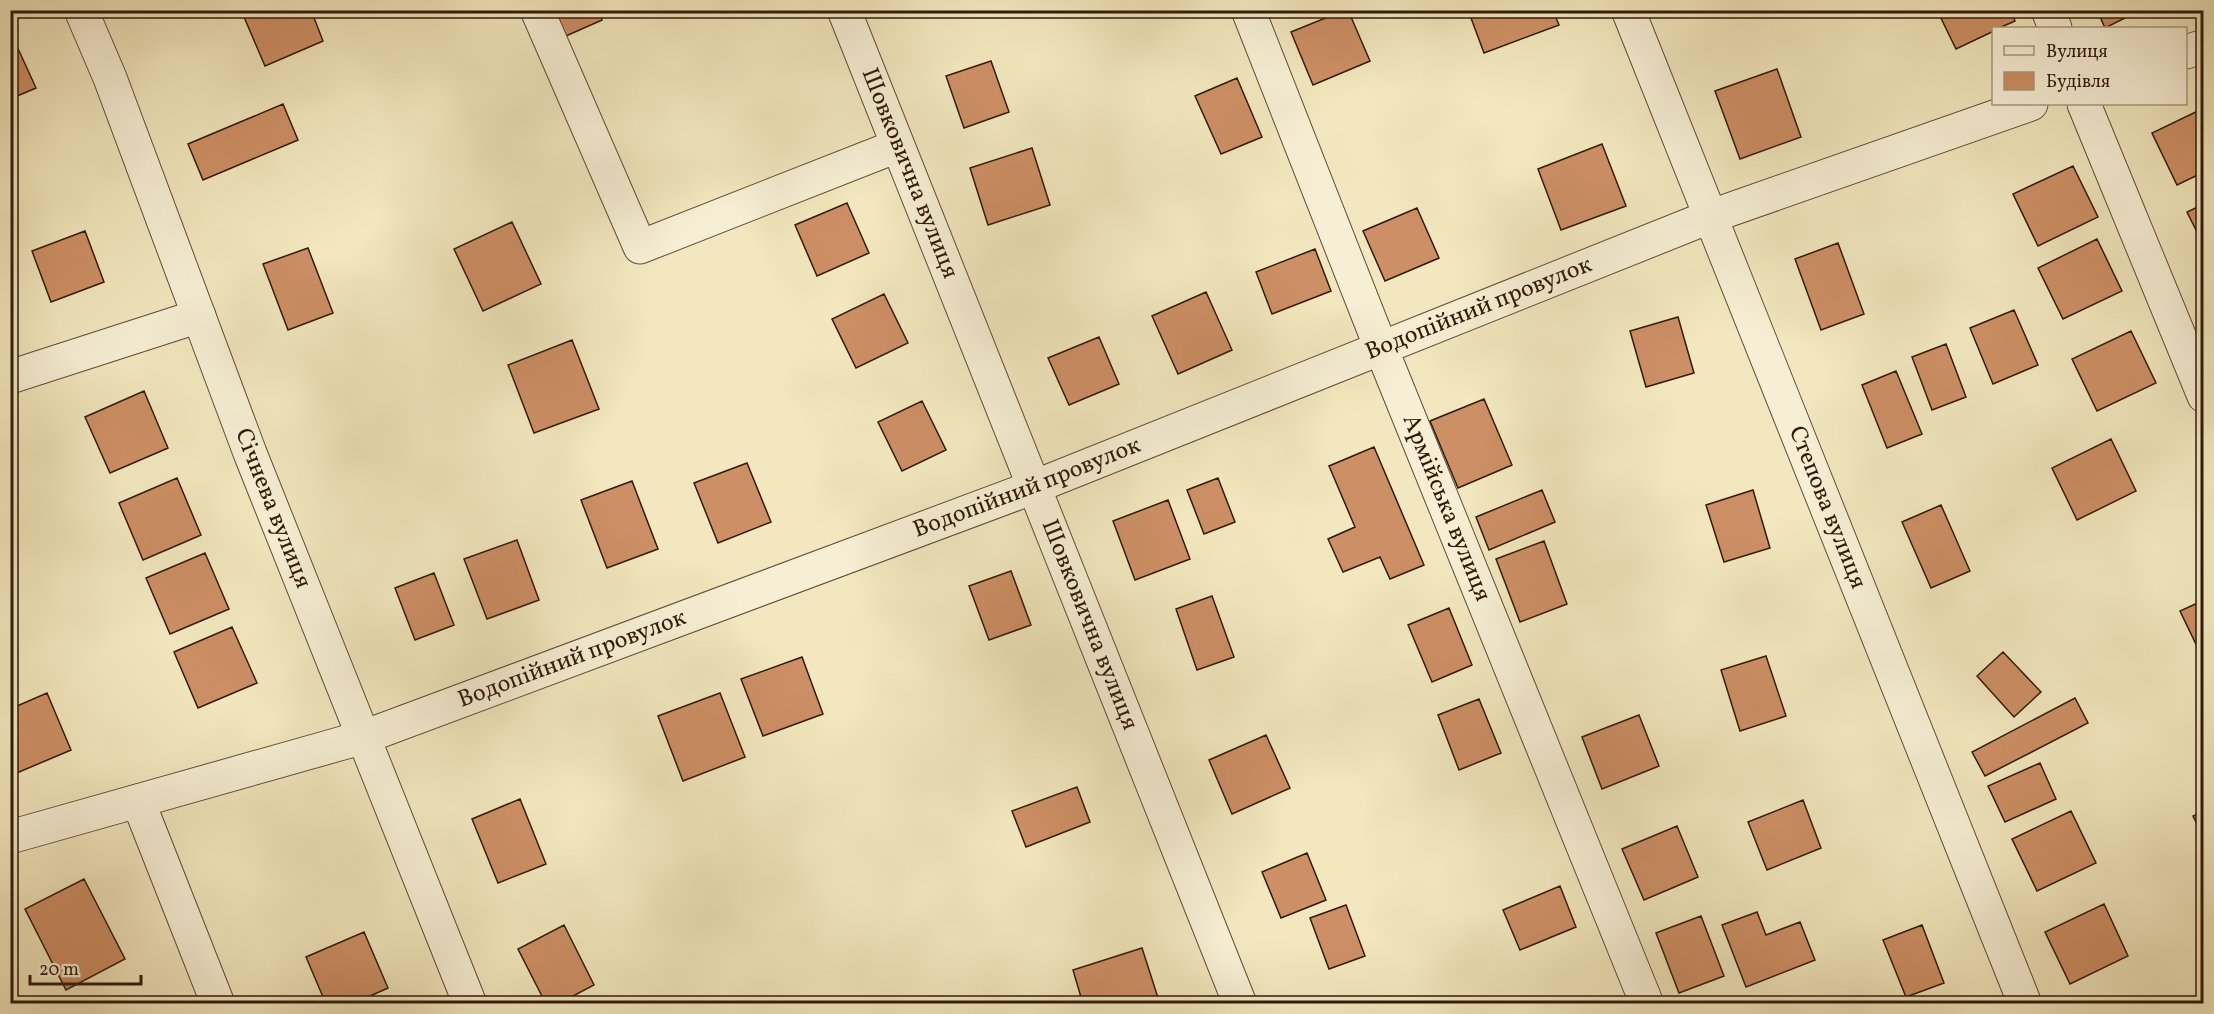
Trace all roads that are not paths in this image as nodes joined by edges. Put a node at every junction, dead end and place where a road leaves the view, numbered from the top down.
1 (81, 10) edge
2 (537, 10) edge
3 (844, 10) edge
4 (1248, 10) edge
5 (1628, 10) edge
6 (2048, 10) edge
7 (2055, 27) edge
8 (2204, 46) edge
9 (2187, 52) edge
10 (2028, 105) edge
11 (2085, 105) edge
12 (897, 146) junction
13 (1709, 217) junction
14 (199, 316) junction
15 (1381, 348) junction
16 (10, 377) edge
17 (2204, 396) edge
18 (1034, 487) junction
19 (364, 737) junction
20 (138, 801) junction
21 (10, 837) edge
22 (218, 1004) edge
23 (470, 1004) edge
24 (1240, 1004) edge
25 (1647, 1004) edge
26 (2025, 1004) edge

1 - 14 street, Січнева вулиця
2 - 12 street
3 - 12 street, Шовковична вулиця
4 - 15 street, Армійська вулиця
5 - 13 street, Степова вулиця
6 - 7 street
8 - 9 street
10 - 13 street, Водопійний провулок
11 - 17 street
12 - 18 street, Шовковична вулиця
13 - 15 street, Водопійний провулок
13 - 26 street, Степова вулиця
14 - 16 street
14 - 19 street, Січнева вулиця
15 - 18 street, Водопійний провулок
15 - 25 street, Армійська вулиця
18 - 19 street, Водопійний провулок
18 - 24 street, Шовковична вулиця
19 - 20 street, Водопійний провулок
19 - 23 street, Січнева вулиця
20 - 21 street, Водопійний провулок
20 - 22 street

